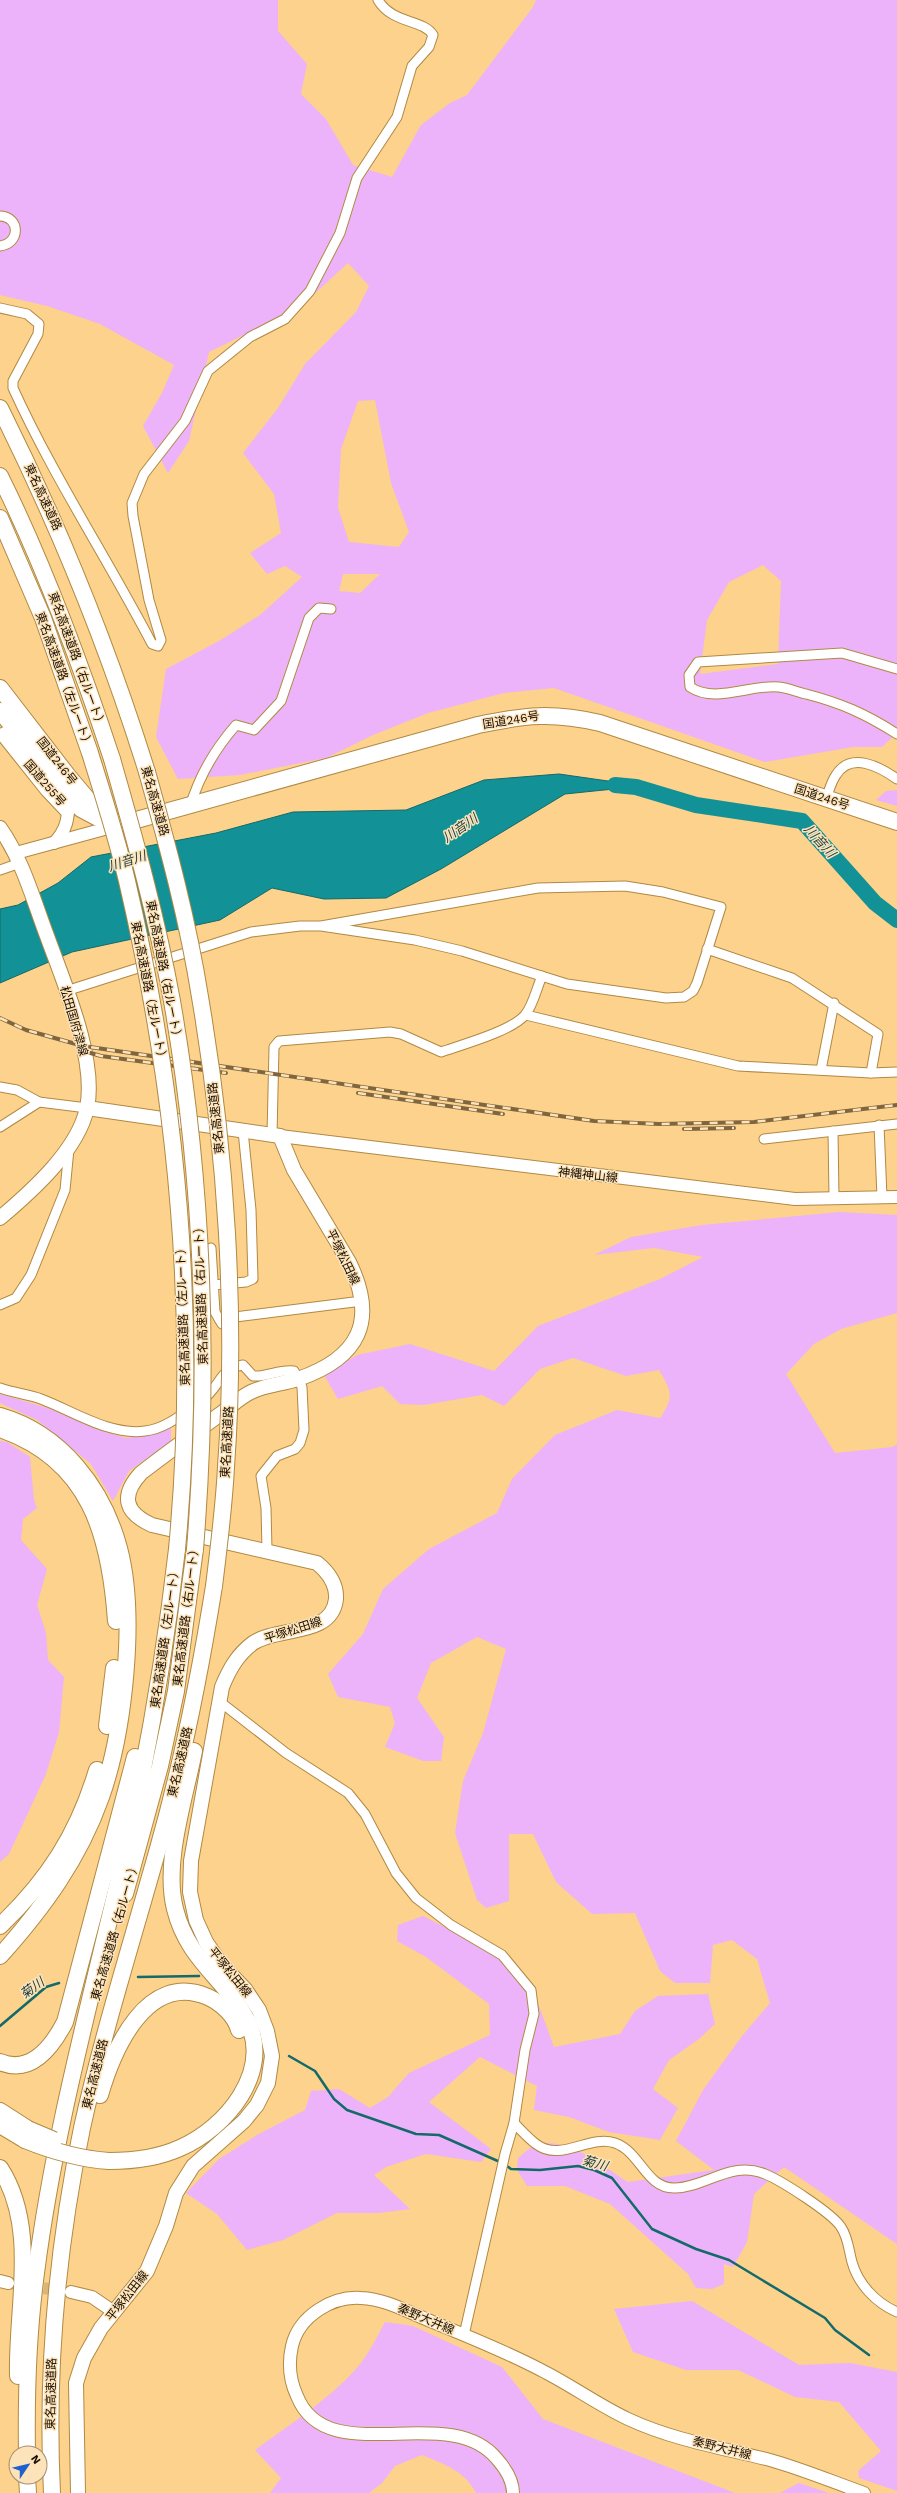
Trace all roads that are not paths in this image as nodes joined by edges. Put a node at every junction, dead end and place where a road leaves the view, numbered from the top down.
1 (378, 0) edge
2 (0, 216) edge
3 (0, 246) edge
4 (0, 308) edge
5 (0, 408) edge
6 (0, 476) edge
7 (0, 518) edge
8 (331, 609) dead end
9 (897, 669) edge
10 (0, 688) edge
11 (0, 712) edge
12 (0, 729) edge
13 (897, 734) edge
14 (897, 779) edge
15 (826, 799) junction
16 (68, 803) junction
17 (190, 807) junction
18 (897, 822) edge
19 (122, 824) junction
20 (0, 828) edge
21 (54, 843) junction
22 (20, 863) junction
23 (0, 870) edge
24 (321, 926) junction
25 (707, 949) junction
26 (542, 976) junction
27 (65, 987) junction
28 (834, 1003) junction
29 (526, 1015) junction
30 (821, 1070) junction
31 (897, 1072) edge
32 (871, 1073) junction
33 (0, 1087) edge
34 (39, 1102) junction
35 (87, 1108) junction
36 (897, 1124) edge
37 (879, 1125) junction
38 (0, 1127) edge
39 (243, 1131) junction
40 (833, 1131) junction
41 (276, 1135) junction
42 (764, 1139) dead end
43 (69, 1148) junction
44 (882, 1197) junction
45 (897, 1197) edge
46 (834, 1198) junction
47 (0, 1218) edge
48 (211, 1248) dead end
49 (213, 1285) junction
50 (362, 1301) junction
51 (0, 1305) edge
52 (219, 1319) junction
53 (243, 1365) junction
54 (298, 1379) junction
55 (0, 1388) edge
56 (0, 1416) edge
57 (0, 1428) edge
58 (266, 1550) junction
59 (171, 1600) junction
60 (207, 1630) junction
61 (219, 1701) junction
62 (67, 1867) junction
63 (41, 1881) junction
64 (0, 1916) edge
65 (0, 1926) edge
66 (0, 1941) edge
67 (0, 1956) edge
68 (0, 2062) edge
69 (0, 2111) edge
70 (61, 2123) junction
71 (514, 2123) junction
72 (0, 2125) edge
73 (27, 2134) junction
74 (110, 2156) junction
75 (0, 2168) edge
76 (58, 2277) junction
77 (71, 2292) tunnel mouth
78 (114, 2312) junction
79 (897, 2312) edge
80 (464, 2335) junction
81 (24, 2445) edge
82 (26, 2445) edge
83 (52, 2493) edge
84 (78, 2493) edge
85 (513, 2493) edge
86 (864, 2493) edge

1 - 4 street
2 - 3 street
5 - 60 highway, 東名高速道路, bridge
6 - 70 highway, 東名高速道路（右ルート）, bridge
7 - 59 highway, 東名高速道路（左ルート）, bridge
8 - 17 street
9 - 13 street
10 - 19 highway, 国道246号
11 - 16 highway, 国道246号
12 - 16 highway, 国道255号
14 - 15 street
15 - 17 highway, 国道246号
15 - 18 highway, 国道246号
16 - 19 highway, 国道246号
16 - 21 main road
17 - 19 highway, 国道246号
19 - 21 main road
20 - 22 main road, 松田国府津線
21 - 22 main road
22 - 23 street
22 - 27 main road, 松田国府津線
24 - 25 street
24 - 26 street
24 - 27 street
25 - 26 street
25 - 28 street
26 - 29 street
27 - 35 main road, 松田国府津線
28 - 30 street
28 - 32 street
29 - 30 street
29 - 41 street
30 - 32 street
31 - 32 street
33 - 34 street
34 - 35 street
34 - 38 street
35 - 39 main road
35 - 43 main road, 松田国府津線
36 - 37 street
37 - 40 street
37 - 44 street
39 - 41 main road
39 - 49 street
40 - 42 street
40 - 46 street
41 - 46 main road, 神縄神山線
41 - 50 main road, 平塚松田線
43 - 47 main road, 松田国府津線
43 - 51 street
44 - 45 main road, 神縄神山線
44 - 46 main road, 神縄神山線
48 - 49 street
49 - 52 street
50 - 52 street
50 - 54 main road, 平塚松田線
52 - 53 street
53 - 54 street
53 - 55 street
54 - 58 street
54 - 58 main road, 平塚松田線
56 - 62 highway
57 - 63 highway
58 - 61 main road, 平塚松田線
59 - 68 highway
59 - 70 highway, 東名高速道路（左ルート）
60 - 74 highway
60 - 76 highway, 東名高速道路
61 - 71 street
61 - 78 main road, 平塚松田線
62 - 66 highway
62 - 67 highway
63 - 64 highway
63 - 65 highway
69 - 73 highway
70 - 82 highway, 東名高速道路
71 - 79 street
71 - 80 street
72 - 73 highway
73 - 74 highway, bridge
74 - 76 highway
75 - 81 highway
76 - 83 highway, 東名高速道路
77 - 78 main road
78 - 84 main road, 平塚松田線
80 - 85 main road, 秦野大井線
80 - 86 main road, 秦野大井線

